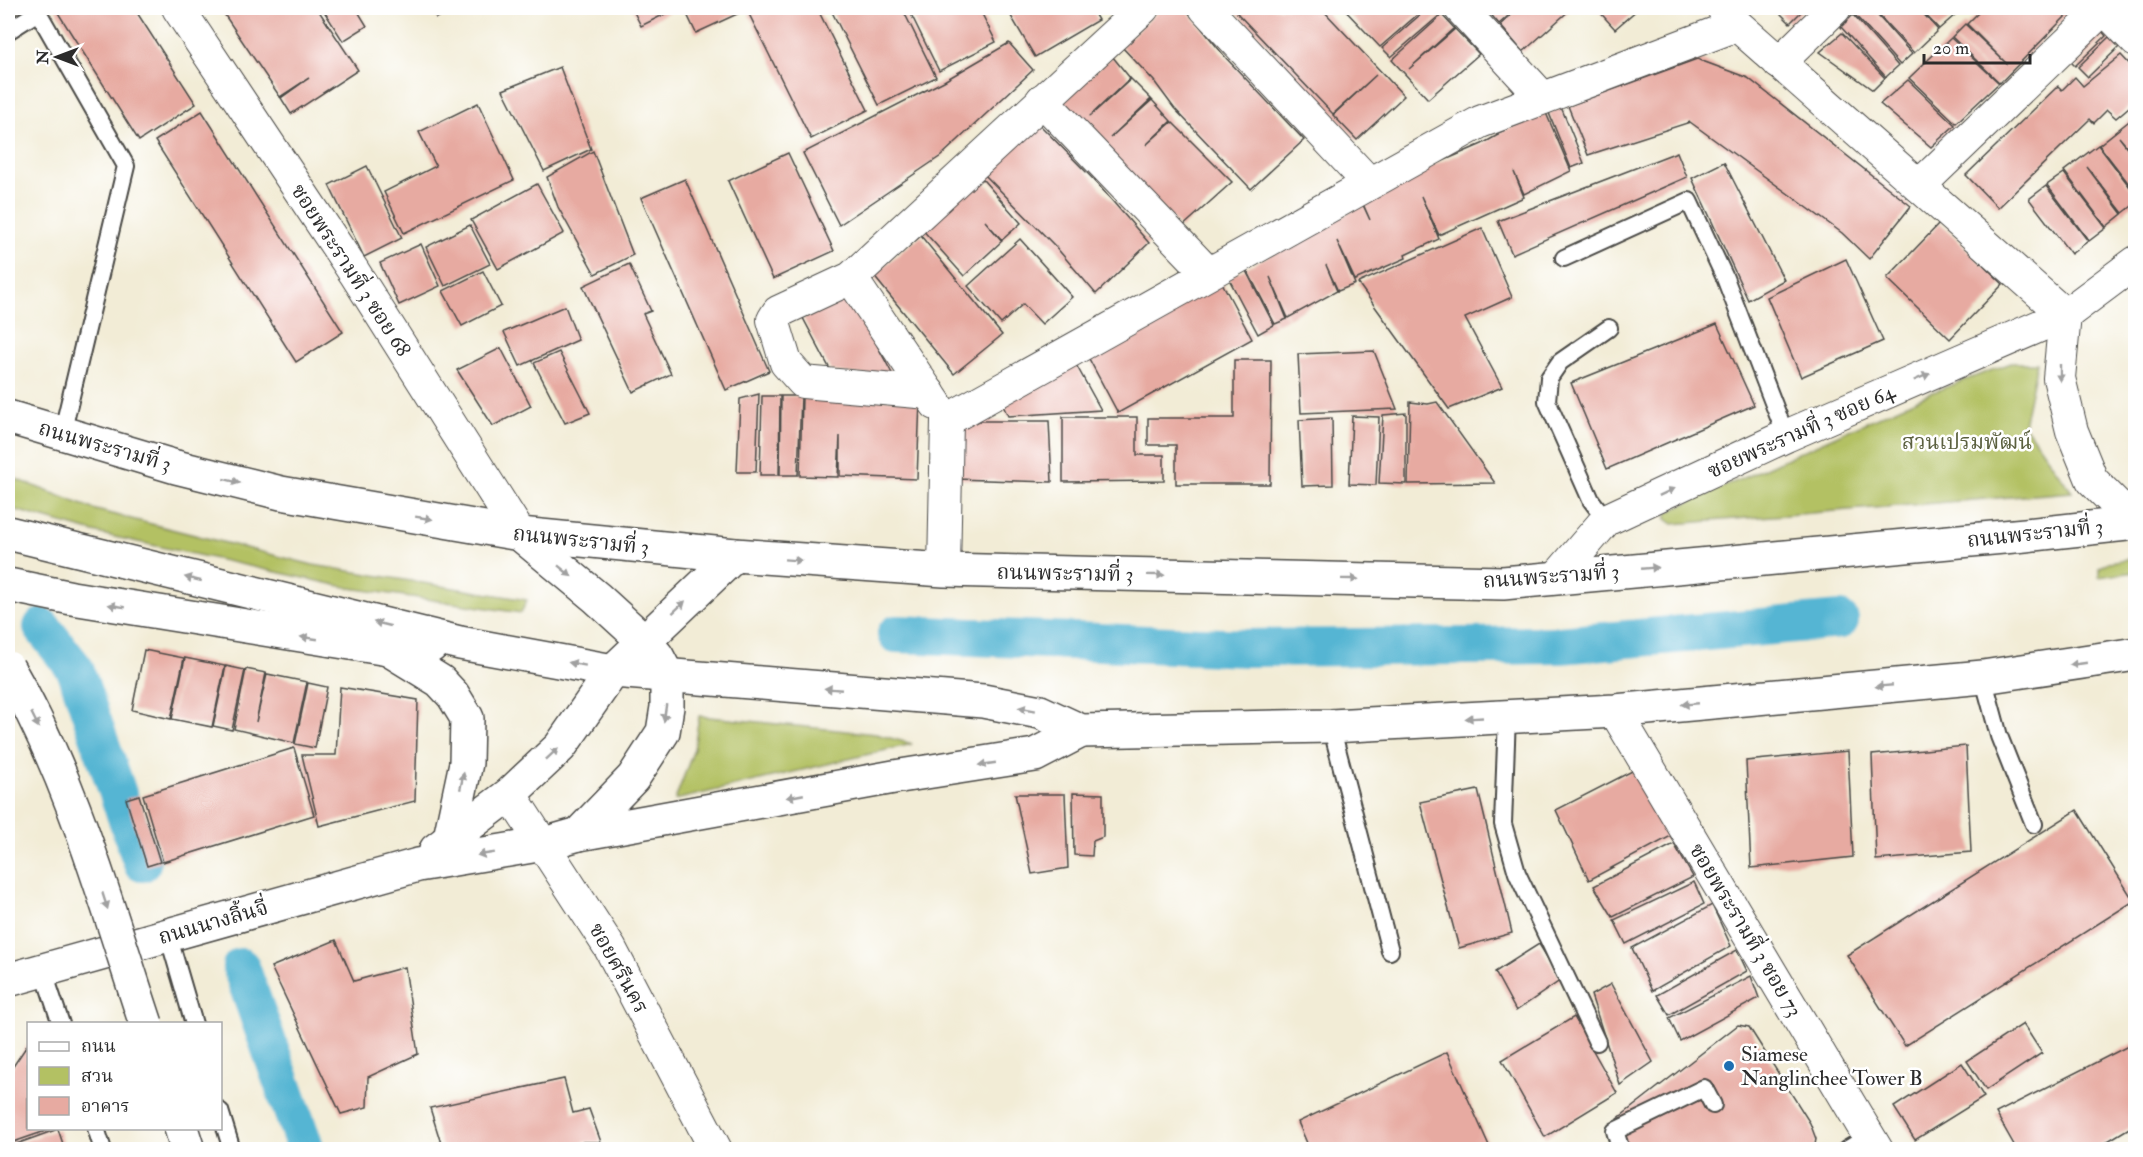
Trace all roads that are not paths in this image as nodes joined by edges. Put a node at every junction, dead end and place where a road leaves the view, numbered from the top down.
1 (178, 8) edge
2 (1143, 8) edge
3 (1205, 8) edge
4 (1460, 8) edge
5 (1835, 8) edge
6 (2104, 8) edge
7 (1730, 16) edge
8 (8, 31) edge
9 (2136, 41) edge
10 (1779, 63) junction
11 (1543, 98) junction
12 (1042, 100) junction
13 (1369, 183) junction
14 (1919, 186) junction
15 (1564, 258) dead end
16 (2136, 262) edge
17 (1208, 273) junction
18 (851, 278) junction
19 (2065, 315) junction
20 (1610, 328) dead end
21 (928, 393) junction
22 (8, 417) edge
23 (947, 420) junction
24 (62, 435) junction
25 (1786, 436) junction
26 (1606, 520) junction
27 (2135, 523) edge
28 (8, 533) edge
29 (520, 534) junction
30 (735, 555) junction
31 (944, 570) junction
32 (1557, 577) junction
33 (8, 585) edge
34 (644, 641) junction
35 (460, 643) junction
36 (388, 649) junction
37 (2136, 654) edge
38 (8, 668) edge
39 (613, 670) junction
40 (667, 675) junction
41 (1983, 677) junction
42 (1615, 711) junction
43 (1507, 716) junction
44 (1331, 726) junction
45 (1081, 731) junction
46 (510, 794) junction
47 (2034, 824) dead end
48 (579, 834) junction
49 (450, 838) junction
50 (544, 844) junction
51 (418, 865) junction
52 (168, 935) junction
53 (1390, 951) dead end
54 (43, 970) junction
55 (8, 980) edge
56 (61, 1022) edge
57 (146, 1022) edge
58 (194, 1022) edge
59 (1597, 1042) dead end
60 (1713, 1105) dead end
61 (222, 1117) edge
62 (97, 1130) edge
63 (182, 1130) edge
64 (1864, 1145) edge
65 (103, 1149) edge
66 (188, 1149) edge
67 (232, 1149) edge
68 (716, 1149) edge
69 (1621, 1149) edge

1 - 29 street, ซอยพระรามที่ 3 ซอย 68
2 - 12 street
3 - 13 street
4 - 11 street
5 - 10 street
6 - 9 street
6 - 14 street
7 - 10 street
7 - 11 street
8 - 24 lane
10 - 14 street
11 - 13 street
12 - 17 street
12 - 18 street
13 - 17 street
14 - 19 street
15 - 25 lane
16 - 19 street, ซอยพระรามที่ 3 ซอย 64
17 - 23 street
18 - 21 street
18 - 21 street
25 -> 19 street, ซอยพระรามที่ 3 ซอย 64
19 -> 27 street
20 - 26 lane
21 - 23 street
22 - 24 main road, ถนนพระรามที่ 3
23 - 31 street
24 -> 29 main road, ถนนพระรามที่ 3
26 -> 25 street, ซอยพระรามที่ 3 ซอย 64
26 - 32 street, ซอยพระรามที่ 3 ซอย 64
32 -> 27 main road, ถนนพระรามที่ 3
35 -> 28 main road
29 - 30 main road, ถนนพระรามที่ 3
29 -> 34 main road
30 -> 31 main road, ถนนพระรามที่ 3
34 -> 30 main road, ถนนนางลิ้นจี่
31 -> 32 main road, ถนนพระรามที่ 3
36 -> 33 main road
34 - 39 main road, ถนนนางลิ้นจี่
34 - 40 main road
35 - 36 main road
39 -> 35 main road
49 -> 36 main road
37 -> 41 main road
38 -> 57 main road, bridge
39 - 40 main road
46 -> 39 main road, ถนนนางลิ้นจี่
45 -> 40 main road
40 -> 48 main road
41 -> 42 main road
41 - 47 lane
42 - 43 main road
42 - 64 street, ซอยพระรามที่ 3 ซอย 73
43 -> 44 main road
43 - 59 lane
44 - 45 main road
44 - 53 lane
45 -> 48 main road, ถนนนางลิ้นจี่
46 - 49 main road, ถนนนางลิ้นจี่
46 - 50 street, ซอยศรีนคร
48 - 50 main road, ถนนนางลิ้นจี่
49 - 51 main road, ถนนนางลิ้นจี่
50 -> 51 main road, ถนนนางลิ้นจี่
50 - 68 street, ซอยศรีนคร
51 - 52 main road, ถนนนางลิ้นจี่
52 - 54 main road, ถนนนางลิ้นจี่
52 - 58 lane
54 - 55 main road, ถนนนางลิ้นจี่
54 - 56 lane
60 - 69 lane
61 - 67 lane
62 - 65 lane
63 - 66 main road

